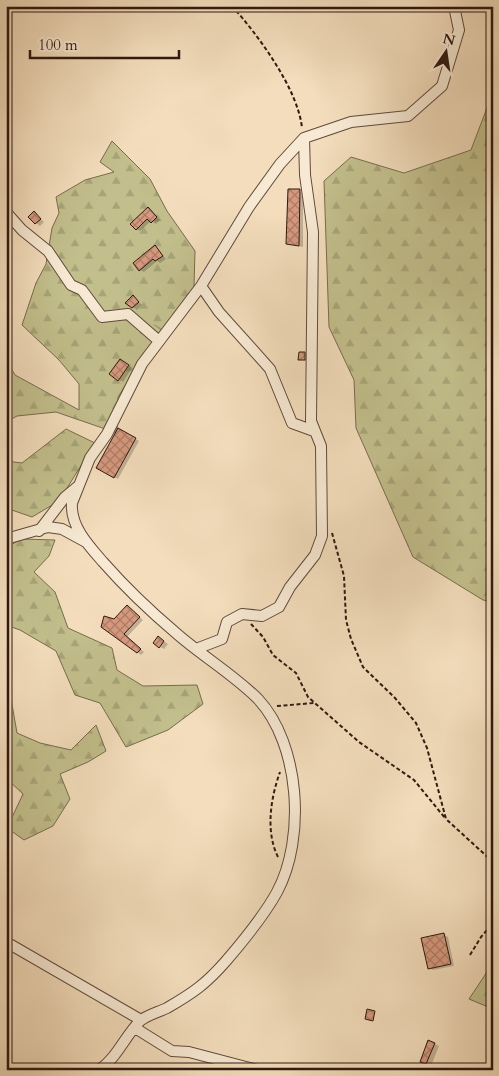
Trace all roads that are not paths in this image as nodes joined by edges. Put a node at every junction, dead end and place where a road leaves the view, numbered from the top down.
1 (454, 6) edge
2 (304, 138) junction
3 (6, 212) edge
4 (201, 286) junction
5 (159, 341) junction
6 (314, 431) junction
7 (78, 486) junction
8 (38, 531) junction
9 (6, 539) edge
10 (87, 543) junction
11 (196, 649) junction
12 (6, 942) edge
13 (138, 1024) junction
14 (100, 1070) edge
15 (257, 1070) edge

1 - 2 street
2 - 4 street
2 - 6 street
3 - 5 street
4 - 5 street
4 - 6 street
5 - 7 street
6 - 11 street
7 - 8 street
7 - 10 street
8 - 9 street
8 - 10 street
10 - 11 street
11 - 13 street
12 - 13 street
13 - 14 street
13 - 15 street

